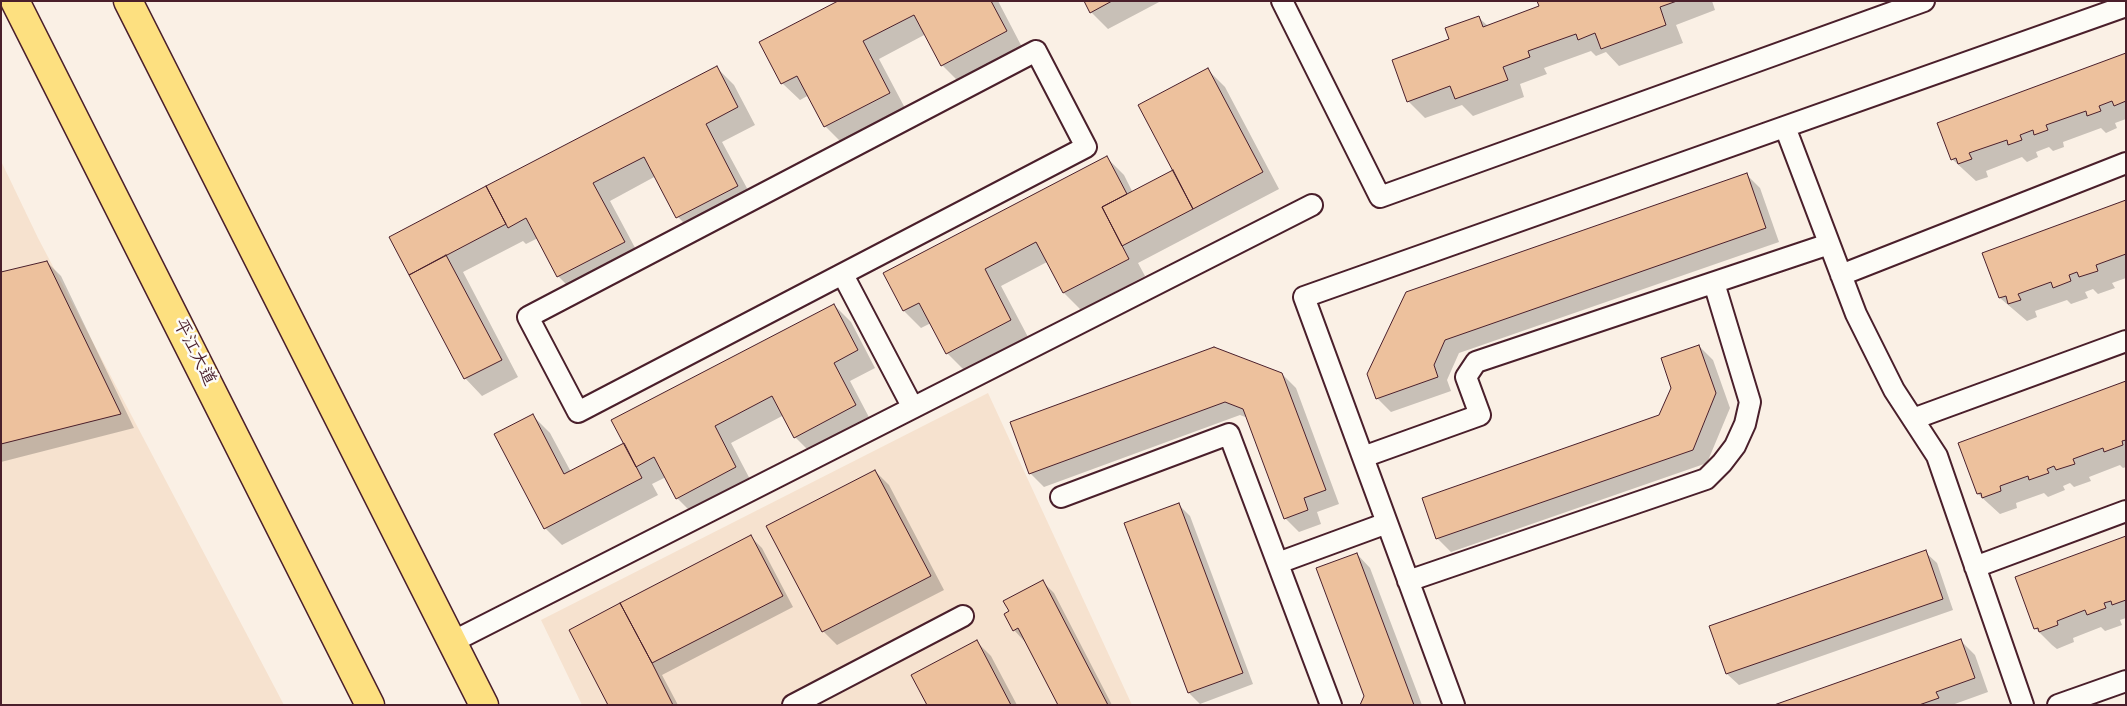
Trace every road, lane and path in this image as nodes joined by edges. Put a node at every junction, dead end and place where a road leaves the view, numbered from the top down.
1 (15, 1) edge
2 (128, 1) edge
3 (1924, 1) edge
4 (1286, 2) edge
5 (2126, 6) edge
6 (1784, 127) junction
7 (2126, 163) edge
8 (1312, 205) dead end
9 (1829, 244) junction
10 (843, 275) junction
11 (1841, 275) junction
12 (1714, 283) junction
13 (2126, 341) edge
14 (913, 408) junction
15 (1913, 419) junction
16 (1363, 457) junction
17 (1061, 497) dead end
18 (2126, 511) edge
19 (1387, 523) junction
20 (1278, 563) junction
21 (1975, 567) junction
22 (1408, 581) junction
23 (963, 616) dead end
24 (452, 642) junction
25 (2126, 681) edge
26 (370, 705) edge
27 (484, 705) edge
28 (793, 705) edge
29 (1331, 705) edge
30 (1454, 705) edge
31 (2023, 705) edge
32 (2058, 705) edge

1 - 26 highway, 平江大道
2 - 24 highway
3 - 4 lane
5 - 6 lane
6 - 9 lane
6 - 16 lane
7 - 11 lane
8 - 14 lane
9 - 11 lane
9 - 12 lane
10 - 10 lane
10 - 14 lane
11 - 15 lane
12 - 16 lane
12 - 22 lane
13 - 15 lane
14 - 24 lane
15 - 21 lane
16 - 19 lane
17 - 20 lane
18 - 21 lane
19 - 20 lane
19 - 22 lane
20 - 29 lane
21 - 31 lane
22 - 30 lane
23 - 28 lane
24 - 27 highway
25 - 32 lane

